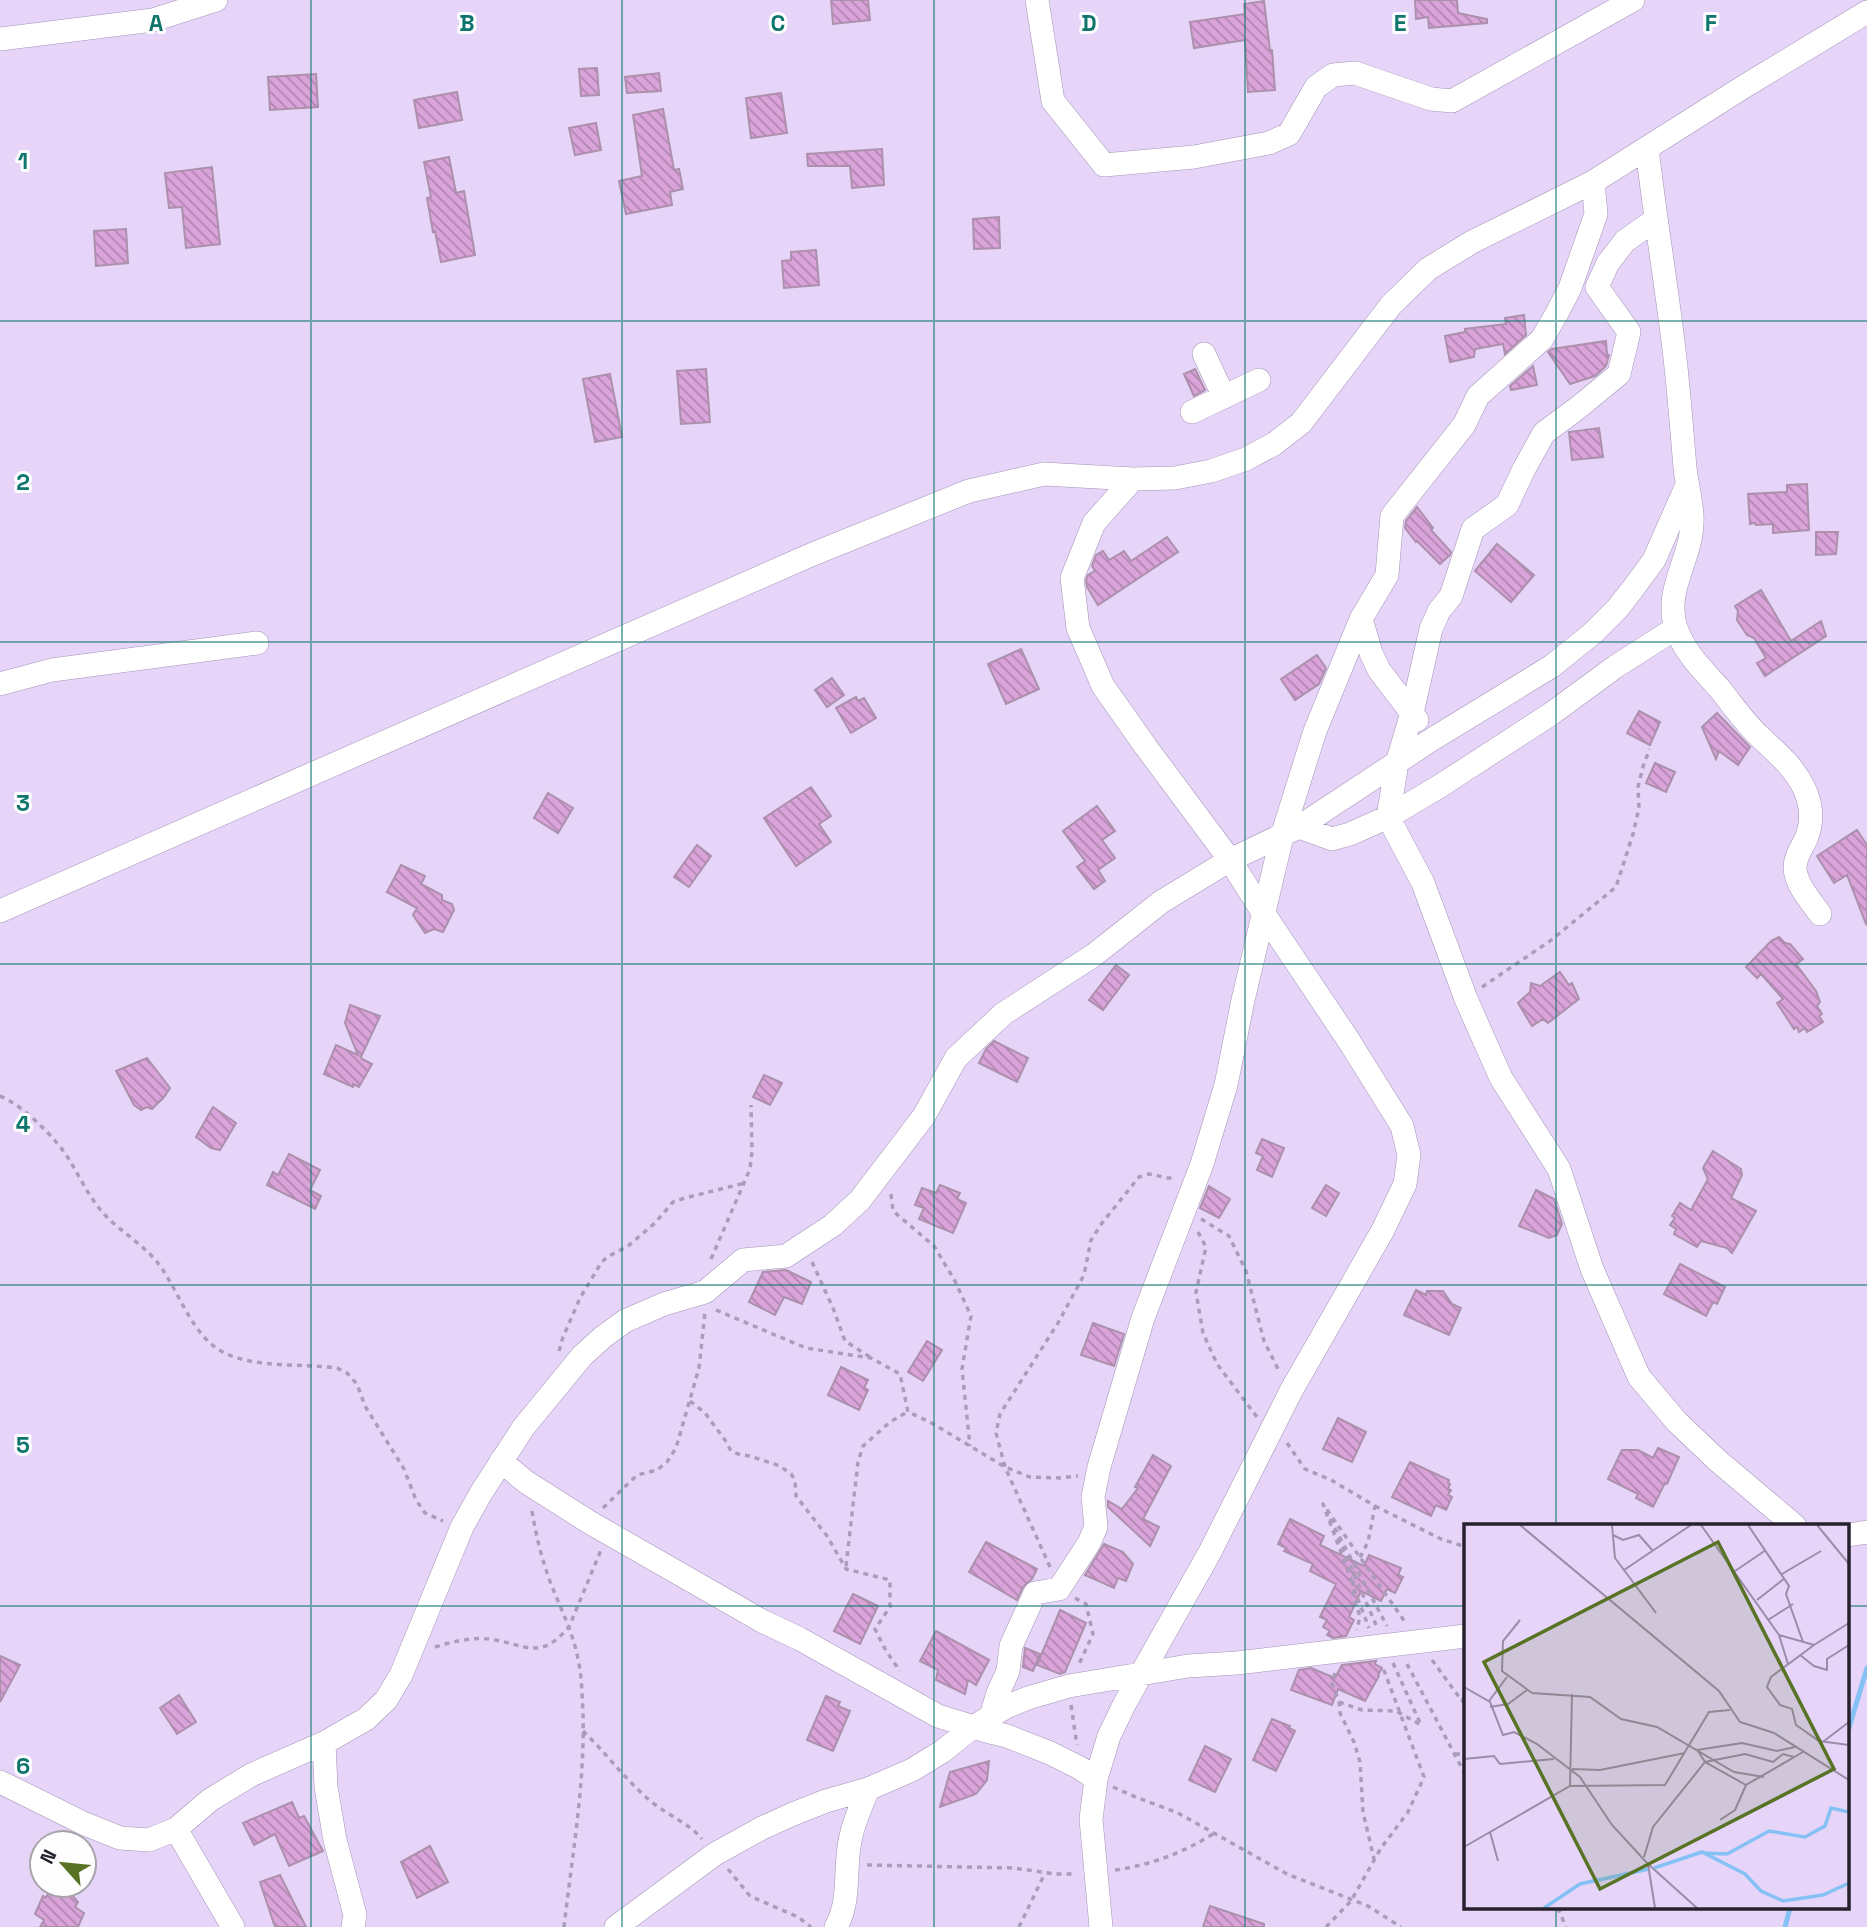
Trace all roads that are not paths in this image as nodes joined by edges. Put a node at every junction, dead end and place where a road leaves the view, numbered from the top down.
1 (216, 0) edge
2 (1037, 0) edge
3 (1633, 0) edge
4 (1867, 12) edge
5 (0, 39) edge
6 (1647, 148) junction
7 (1593, 183) junction
8 (1656, 220) junction
9 (1204, 355) dead end
10 (1259, 380) dead end
11 (1224, 397) junction
12 (1192, 412) dead end
13 (1133, 479) junction
14 (1687, 485) junction
15 (1361, 619) junction
16 (1676, 628) junction
17 (257, 643) dead end
18 (0, 684) edge
19 (1412, 713) junction
20 (1431, 740) junction
21 (1397, 763) junction
22 (1388, 817) junction
23 (1291, 831) junction
24 (1230, 860) junction
25 (0, 911) edge
26 (1264, 914) junction
27 (1820, 914) dead end
28 (501, 1461) junction
29 (1793, 1524) edge
30 (1464, 1636) edge
31 (1143, 1673) junction
32 (982, 1721) junction
33 (324, 1743) junction
34 (1088, 1774) junction
35 (0, 1782) edge
36 (868, 1789) junction
37 (176, 1829) junction
38 (233, 1927) edge
39 (354, 1927) edge
40 (616, 1927) edge
41 (836, 1927) edge
42 (1101, 1927) edge

1 - 5 street
2 - 3 street
4 - 6 street
6 - 7 street
6 - 8 street
7 - 13 street
7 - 15 street
8 - 14 street
8 - 19 street
9 - 11 street
10 - 11 street
11 - 12 street
13 - 24 street
13 - 25 street
14 - 16 street
14 - 20 street
15 - 19 street
15 - 23 street
16 - 22 street
16 - 27 street
17 - 18 street
19 - 20 street
19 - 21 street
20 - 21 street
21 - 22 street
21 - 23 street
22 - 23 street
22 - 29 street
23 - 24 street
23 - 26 street
24 - 26 street
24 - 28 street
26 - 31 street
26 - 32 street
28 - 32 street
28 - 33 street
30 - 31 street
31 - 32 street
31 - 34 street
32 - 34 street
32 - 36 street
33 - 37 street
33 - 39 street
34 - 42 street
35 - 37 street
36 - 40 street
36 - 41 street
37 - 38 street

